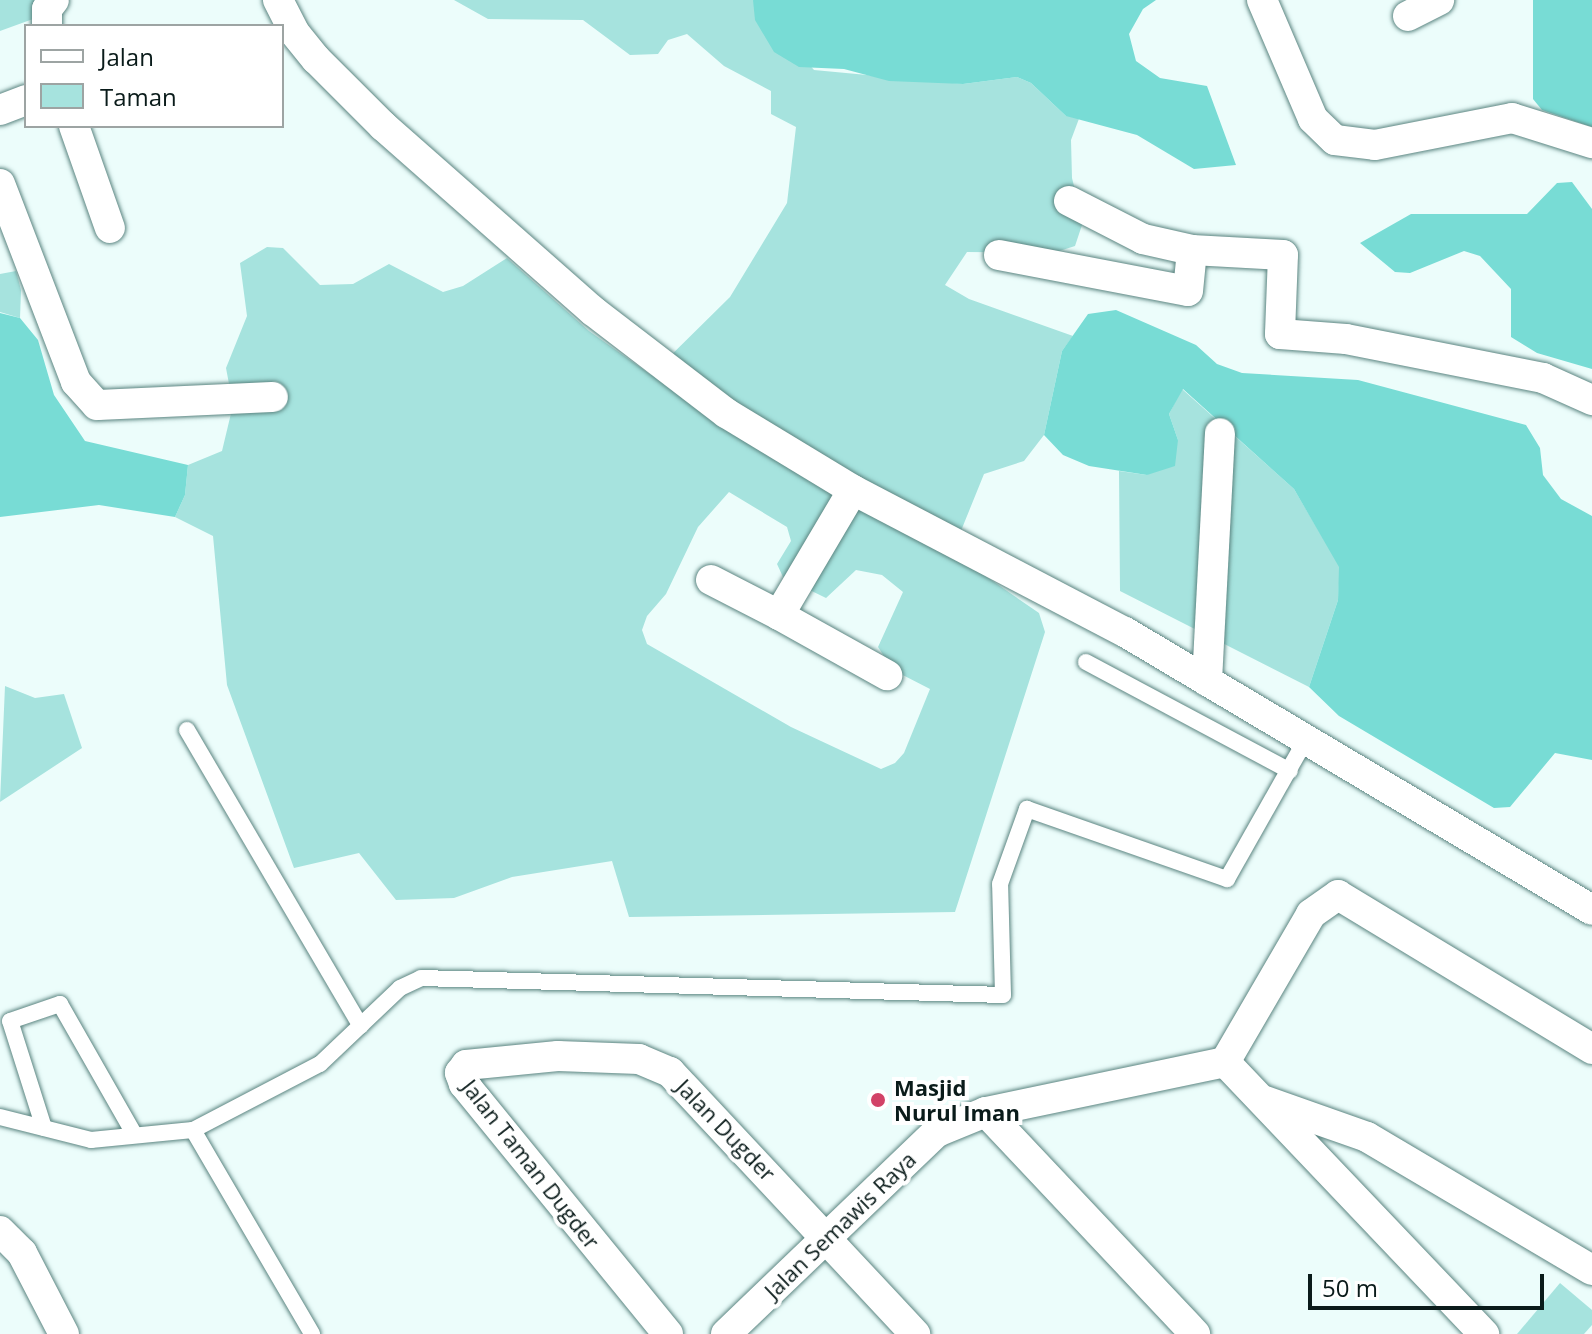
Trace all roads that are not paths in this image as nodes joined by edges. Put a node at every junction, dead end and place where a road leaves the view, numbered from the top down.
1 (54, 0) edge
2 (278, 0) edge
3 (1262, 0) edge
4 (1439, 0) edge
5 (1408, 16) dead end
6 (47, 24) edge
7 (24, 101) edge
8 (0, 110) edge
9 (75, 128) edge
10 (1592, 143) edge
11 (0, 184) edge
12 (1069, 201) dead end
13 (110, 228) dead end
14 (1143, 239) junction
15 (1192, 250) junction
16 (999, 255) dead end
17 (1132, 280) junction
18 (273, 397) dead end
19 (1592, 400) edge
20 (1220, 433) dead end
21 (853, 490) junction
22 (711, 580) dead end
23 (779, 615) junction
24 (1086, 662) dead end
25 (887, 675) dead end
26 (1207, 681) junction
27 (187, 730) dead end
28 (1305, 741) junction
29 (1290, 771) junction
30 (1592, 910) edge
31 (361, 1026) junction
32 (1592, 1049) edge
33 (558, 1056) joint
34 (1225, 1062) junction
35 (1263, 1101) junction
36 (986, 1112) junction
37 (0, 1117) edge
38 (44, 1128) junction
39 (193, 1130) junction
40 (133, 1132) junction
41 (0, 1231) edge
42 (827, 1237) junction
43 (1592, 1270) edge
44 (64, 1334) edge
45 (312, 1334) edge
46 (668, 1334) edge
47 (726, 1334) edge
48 (915, 1334) edge
49 (1195, 1334) edge
50 (1484, 1334) edge

1 - 6 street
2 - 21 street
3 - 10 street
4 - 5 street
7 - 8 street
9 - 13 street
11 - 18 street
12 - 14 street
14 - 15 street
14 - 17 street
15 - 17 street
15 - 19 street
16 - 17 street
20 - 26 street
21 - 23 street
21 - 26 street
22 - 23 street
23 - 25 street
24 - 29 lane
26 - 28 street
27 - 31 lane
28 - 29 lane
28 - 30 street
29 - 31 lane
31 - 39 lane
32 - 34 street
33 - 42 street, Jalan Dugder
33 - 46 street, Jalan Taman Dugder
34 - 35 street
34 - 36 street, Jalan Semawis Raya
35 - 43 street
35 - 50 street
36 - 42 street, Jalan Semawis Raya
36 - 49 street
37 - 38 lane
38 - 40 lane
38 - 40 lane
39 - 40 lane
39 - 45 lane
41 - 44 street
42 - 47 street, Jalan Semawis Raya
42 - 48 street, Jalan Dugder

